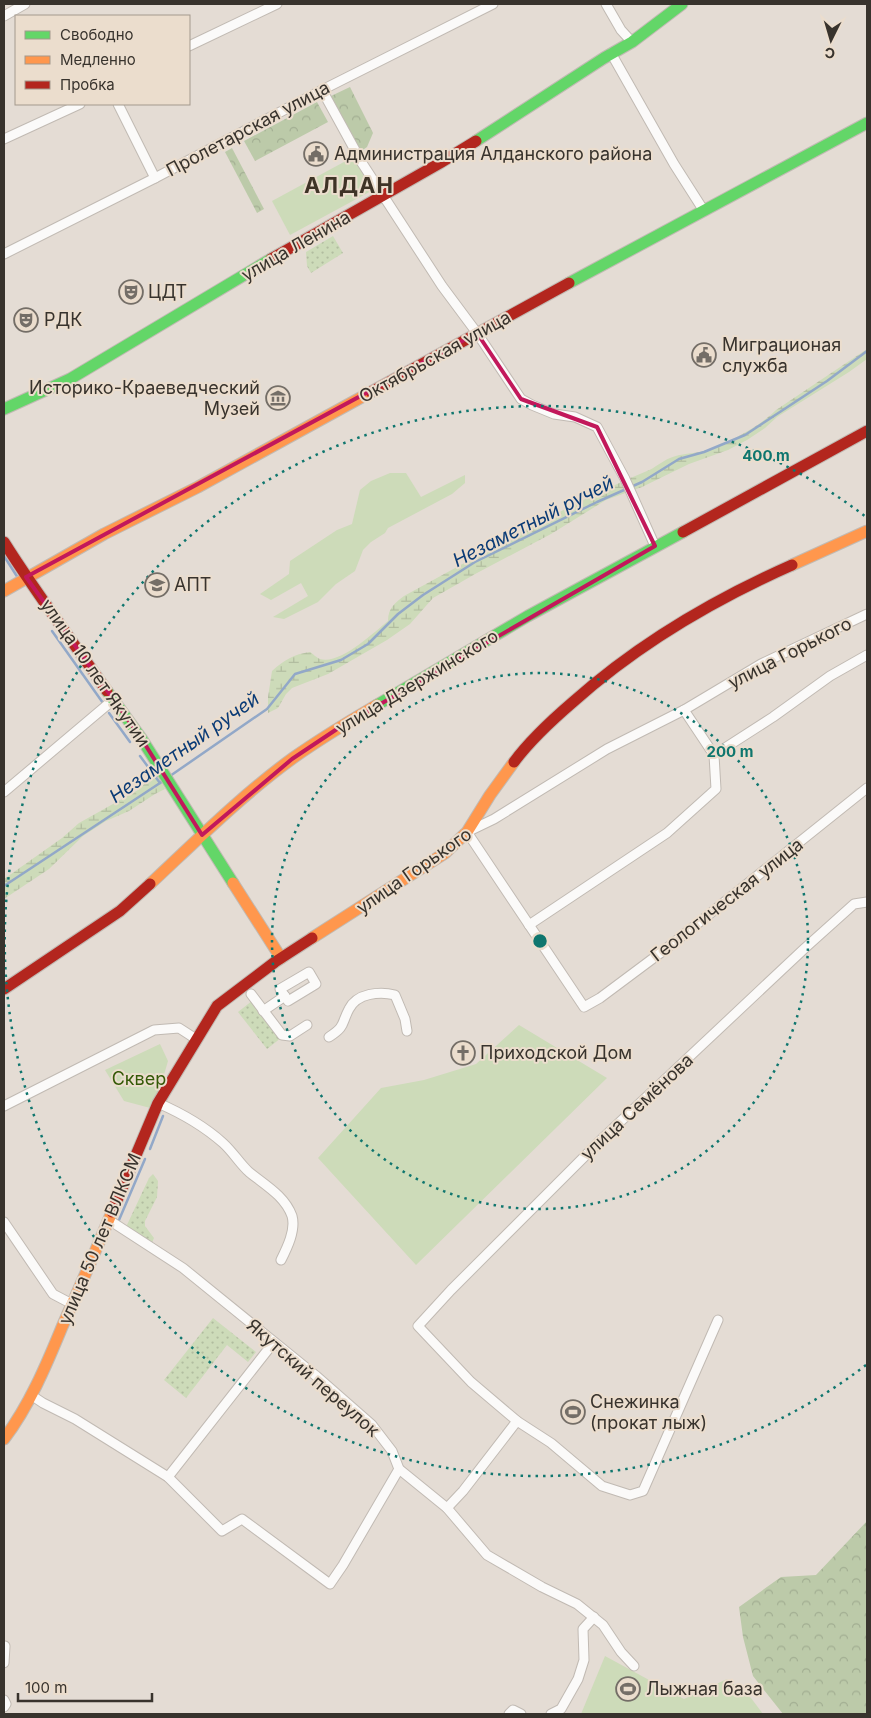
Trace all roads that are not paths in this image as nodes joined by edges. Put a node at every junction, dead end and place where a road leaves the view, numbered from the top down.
1 (25, 4) edge
2 (277, 4) edge
3 (493, 4) edge
4 (606, 4) edge
5 (682, 4) edge
6 (4, 16) edge
7 (632, 42) junction
8 (190, 46) edge
9 (611, 53) junction
10 (322, 90) junction
11 (78, 105) edge
12 (118, 105) edge
13 (867, 123) edge
14 (4, 139) edge
15 (155, 178) junction
16 (384, 196) junction
17 (704, 211) junction
18 (4, 254) edge
19 (477, 333) junction
20 (4, 409) edge
21 (867, 431) edge
22 (867, 531) edge
23 (4, 542) edge
24 (654, 546) junction
25 (26, 577) junction
26 (4, 591) edge
27 (867, 614) edge
28 (867, 656) edge
29 (113, 700) junction
30 (684, 710) junction
31 (714, 755) junction
32 (867, 788) edge
33 (4, 792) edge
34 (467, 832) junction
35 (202, 835) junction
36 (867, 902) edge
37 (529, 925) junction
38 (282, 958) junction
39 (4, 989) edge
40 (251, 994) dead end
41 (285, 996) dead end
42 (263, 1011) junction
43 (307, 1025) dead end
44 (407, 1031) dead end
45 (329, 1037) dead end
46 (196, 1039) junction
47 (158, 1103) junction
48 (4, 1106) edge
49 (109, 1220) junction
50 (4, 1222) edge
51 (281, 1260) dead end
52 (72, 1304) junction
53 (718, 1320) dead end
54 (274, 1342) junction
55 (31, 1395) junction
56 (517, 1421) junction
57 (4, 1439) edge
58 (399, 1469) junction
59 (168, 1477) junction
60 (447, 1508) junction
61 (594, 1617) junction
62 (5, 1646) dead end
63 (4, 1663) edge
64 (634, 1666) dead end
65 (4, 1700) edge
66 (4, 1707) edge
67 (509, 1714) edge
68 (521, 1714) edge
69 (551, 1714) edge

1 - 6 street
2 - 8 street
3 - 10 street, Пролетарская улица
4 - 7 street
5 - 7 main road, улица Ленина
7 - 9 main road, улица Ленина
9 - 16 main road, улица Ленина
9 - 17 street
10 - 15 street, Пролетарская улица
10 - 16 street
11 - 14 street
12 - 15 street
13 - 17 main road, Октябрьская улица
15 - 18 street, Пролетарская улица
16 - 19 street
16 - 20 main road, улица Ленина
17 - 19 main road, Октябрьская улица
19 - 24 street
19 - 25 main road, Октябрьская улица
21 - 24 main road, улица Дзержинского
22 - 34 main road
23 - 25 main road, улица 10 лет Якутии
24 - 35 main road, улица Дзержинского
25 - 26 main road, Октябрьская улица
25 - 29 main road, улица 10 лет Якутии
27 - 30 street, улица Горького
28 - 31 street
29 - 33 street
29 - 35 main road, улица 10 лет Якутии
30 - 31 street
30 - 34 street, улица Горького
31 - 37 street
32 - 37 street, Геологическая улица
34 - 37 street
34 - 38 main road, улица Горького
35 - 38 main road, улица 10 лет Якутии
35 - 39 main road, улица Дзержинского
36 - 56 street, улица Семёнова
38 - 46 main road, улица Горького
40 - 42 street
41 - 42 street
42 - 43 street
44 - 45 street
46 - 47 main road, улица 50 лет ВЛКСМ
46 - 48 street
47 - 49 main road, улица 50 лет ВЛКСМ
47 - 51 street
49 - 52 main road, улица 50 лет ВЛКСМ
49 - 54 street, Якутский переулок
50 - 52 street
52 - 55 main road, улица 50 лет ВЛКСМ
53 - 56 street
54 - 58 street, Якутский переулок
54 - 59 street
55 - 57 main road, улица 50 лет ВЛКСМ
55 - 59 street
56 - 60 street
58 - 59 street
58 - 60 street, Якутский переулок
60 - 61 street, Якутский переулок
61 - 64 street, Якутский переулок
61 - 69 street
62 - 63 street
65 - 66 street
67 - 68 street

